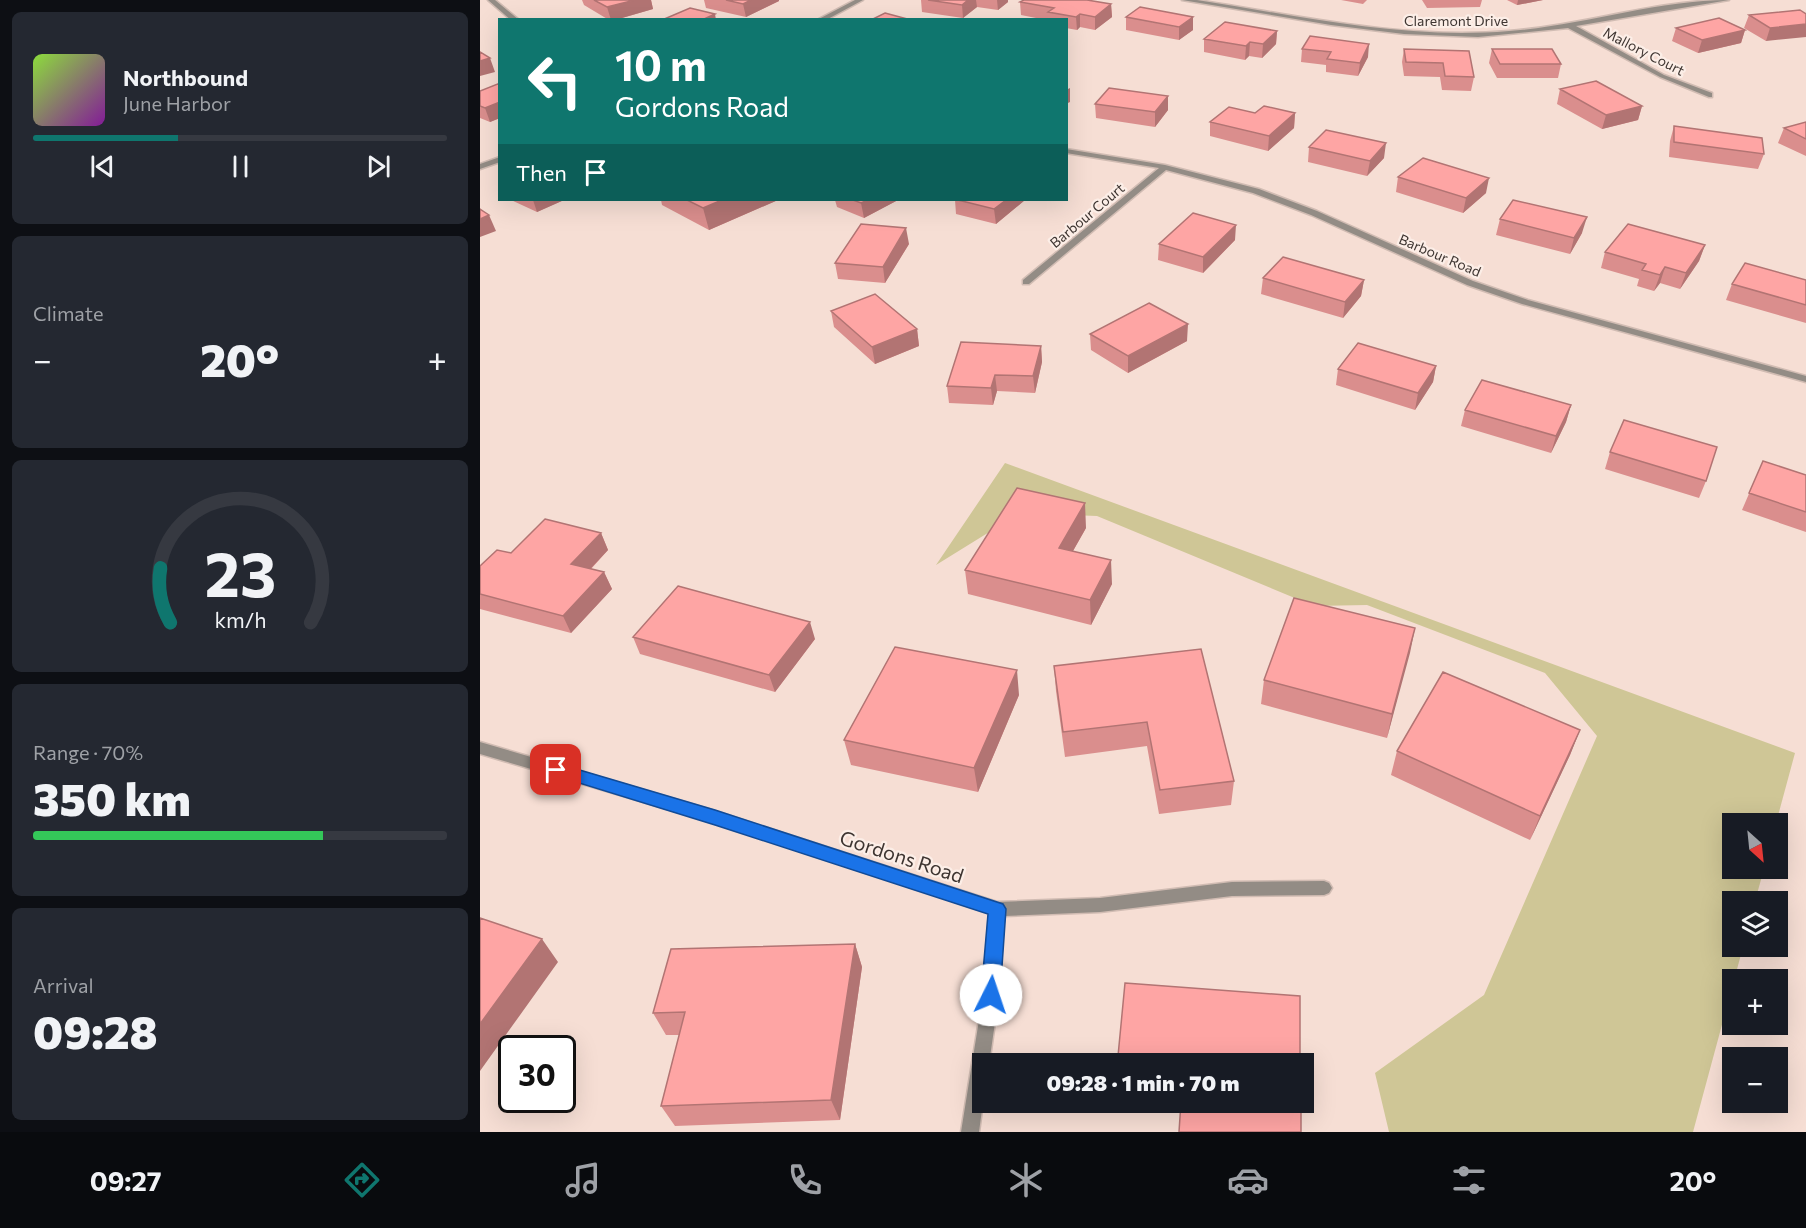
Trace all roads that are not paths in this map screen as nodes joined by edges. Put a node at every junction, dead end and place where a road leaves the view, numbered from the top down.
1 (491, 0) edge
2 (860, 0) edge
3 (1185, 0) edge
4 (1726, 0) edge
5 (514, 18) edge
6 (824, 18) edge
7 (1570, 26) junction
8 (1709, 95) dead end
9 (1068, 152) edge
10 (498, 160) edge
11 (480, 167) edge
12 (1165, 167) junction
13 (1026, 282) dead end
14 (1806, 380) edge
15 (480, 748) edge
16 (1324, 888) dead end
17 (997, 909) junction
18 (970, 1132) edge

1 - 5 street
2 - 6 street
3 - 7 street, Claremont Drive
4 - 7 street, Claremont Drive
7 - 8 street, Mallory Court
9 - 12 street, Barbour Road
10 - 11 street
12 - 13 street, Barbour Court
12 - 14 street, Barbour Road
15 - 17 street, Gordons Road
16 - 17 street, Gordons Road
17 - 18 street

